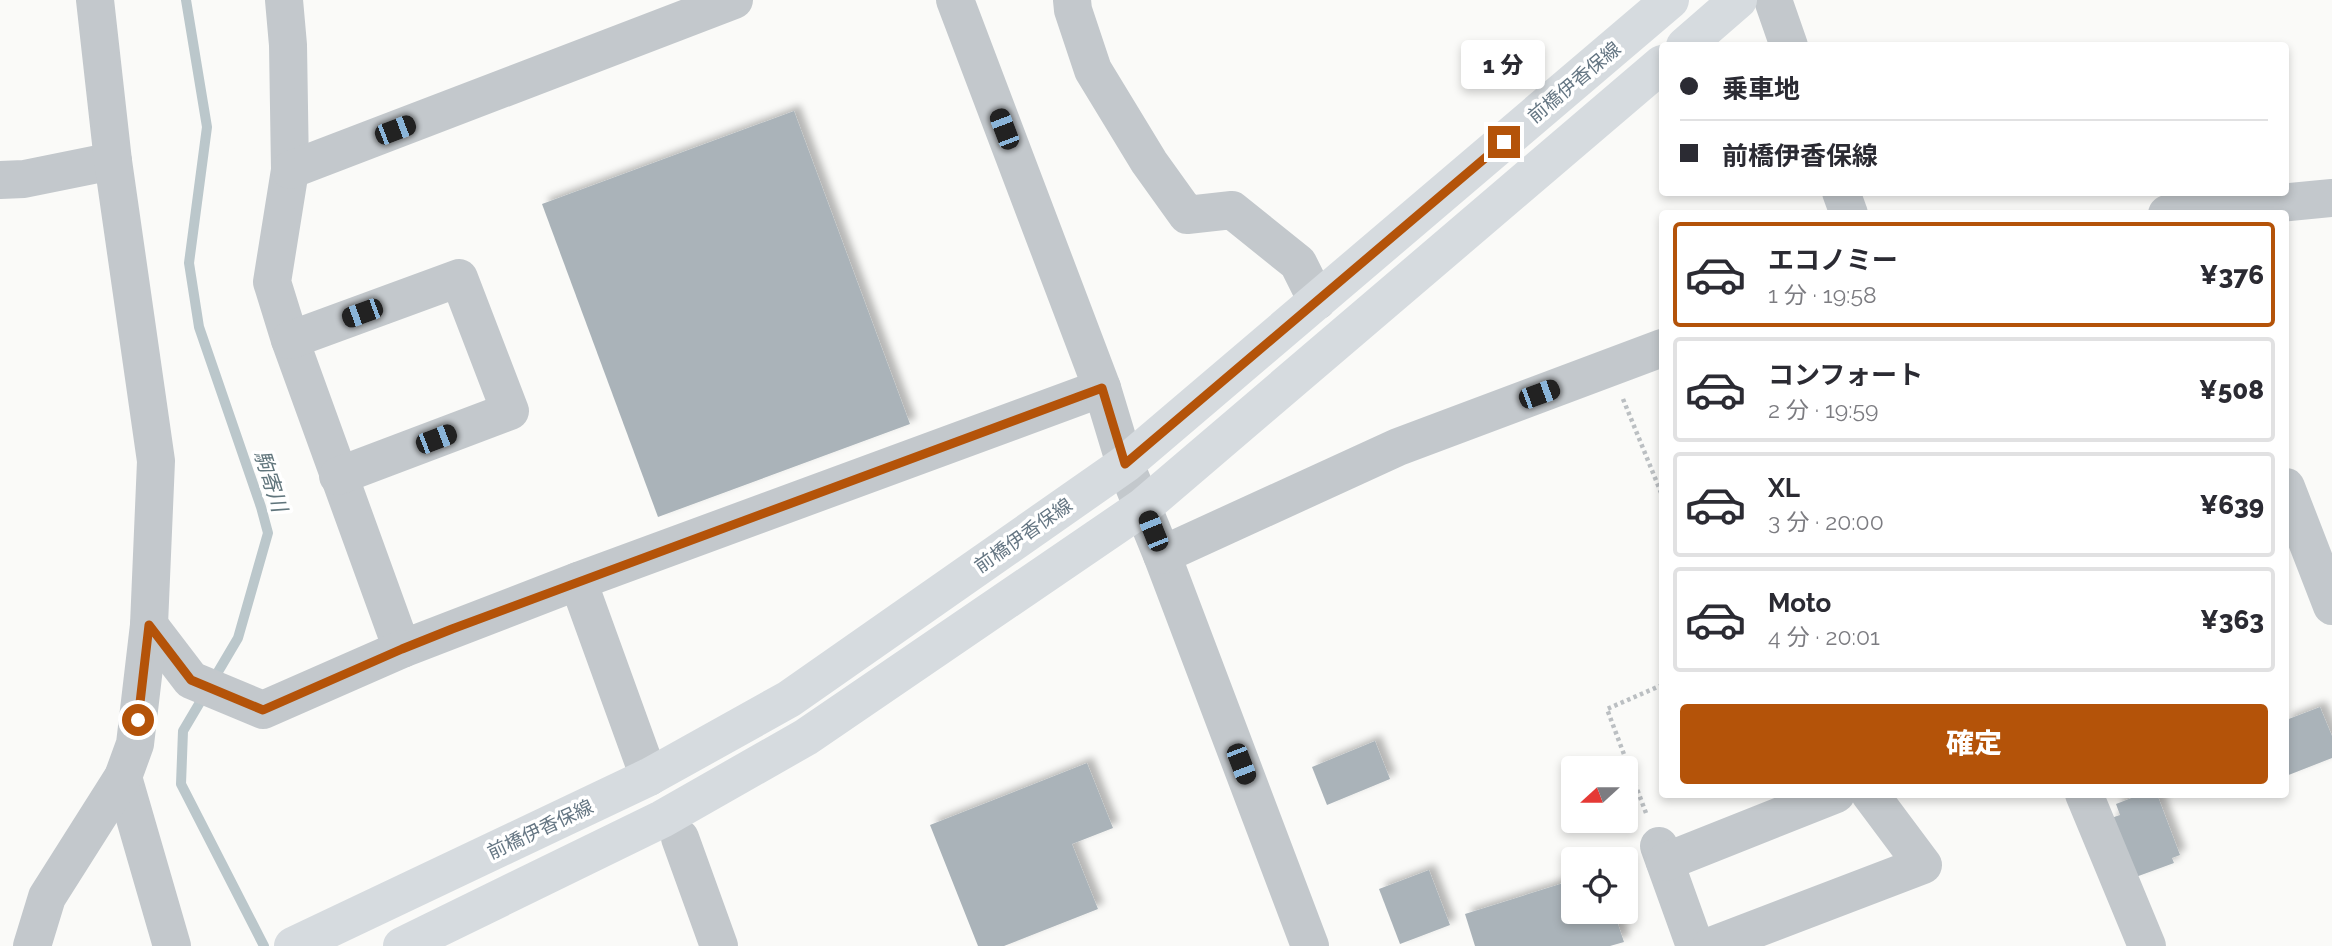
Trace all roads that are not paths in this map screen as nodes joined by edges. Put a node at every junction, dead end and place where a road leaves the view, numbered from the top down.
1 (95, 0) edge
2 (284, 0) edge
3 (734, 0) edge
4 (955, 0) edge
5 (1072, 0) edge
6 (1670, 0) edge
7 (1738, 0) edge
8 (1773, 0) edge
9 (1690, 42) edge
10 (1788, 42) edge
11 (1659, 67) edge
12 (113, 161) junction
13 (290, 170) junction
14 (2, 177) edge
15 (2332, 198) edge
16 (2206, 210) edge
17 (1317, 301) junction
18 (290, 340) junction
19 (1659, 349) edge
20 (1102, 388) junction
21 (1125, 464) junction
22 (338, 476) junction
23 (2289, 495) edge
24 (1143, 507) junction
25 (1163, 555) junction
26 (578, 581) junction
27 (2332, 606) edge
28 (149, 625) junction
29 (402, 649) junction
30 (649, 777) junction
31 (123, 778) junction
32 (1824, 798) edge
33 (1873, 798) edge
34 (2089, 798) edge
35 (680, 838) dead end
36 (297, 944) edge
37 (32, 946) edge
38 (172, 946) edge
39 (402, 946) edge
40 (719, 946) edge
41 (1310, 946) edge
42 (1695, 946) edge
43 (1711, 946) edge
44 (2147, 946) edge

1 - 12 street
2 - 13 street
3 - 13 street
4 - 20 street
5 - 17 street
6 - 17 main road, 前橋伊香保線
7 - 9 main road
8 - 10 street
11 - 24 main road
12 - 14 street
12 - 28 street
13 - 18 street
15 - 16 street
17 - 21 main road, 前橋伊香保線
18 - 22 street
18 - 22 street
19 - 25 street
20 - 21 street
20 - 26 street
21 - 24 street
21 - 30 main road, 前橋伊香保線
22 - 29 street
23 - 27 street
24 - 25 street
24 - 39 main road
25 - 41 street
26 - 29 street
26 - 30 street
28 - 29 street
28 - 31 street
30 - 36 main road, 前橋伊香保線
31 - 37 street
31 - 38 street
32 - 42 street
33 - 43 street
34 - 44 street
35 - 40 street

